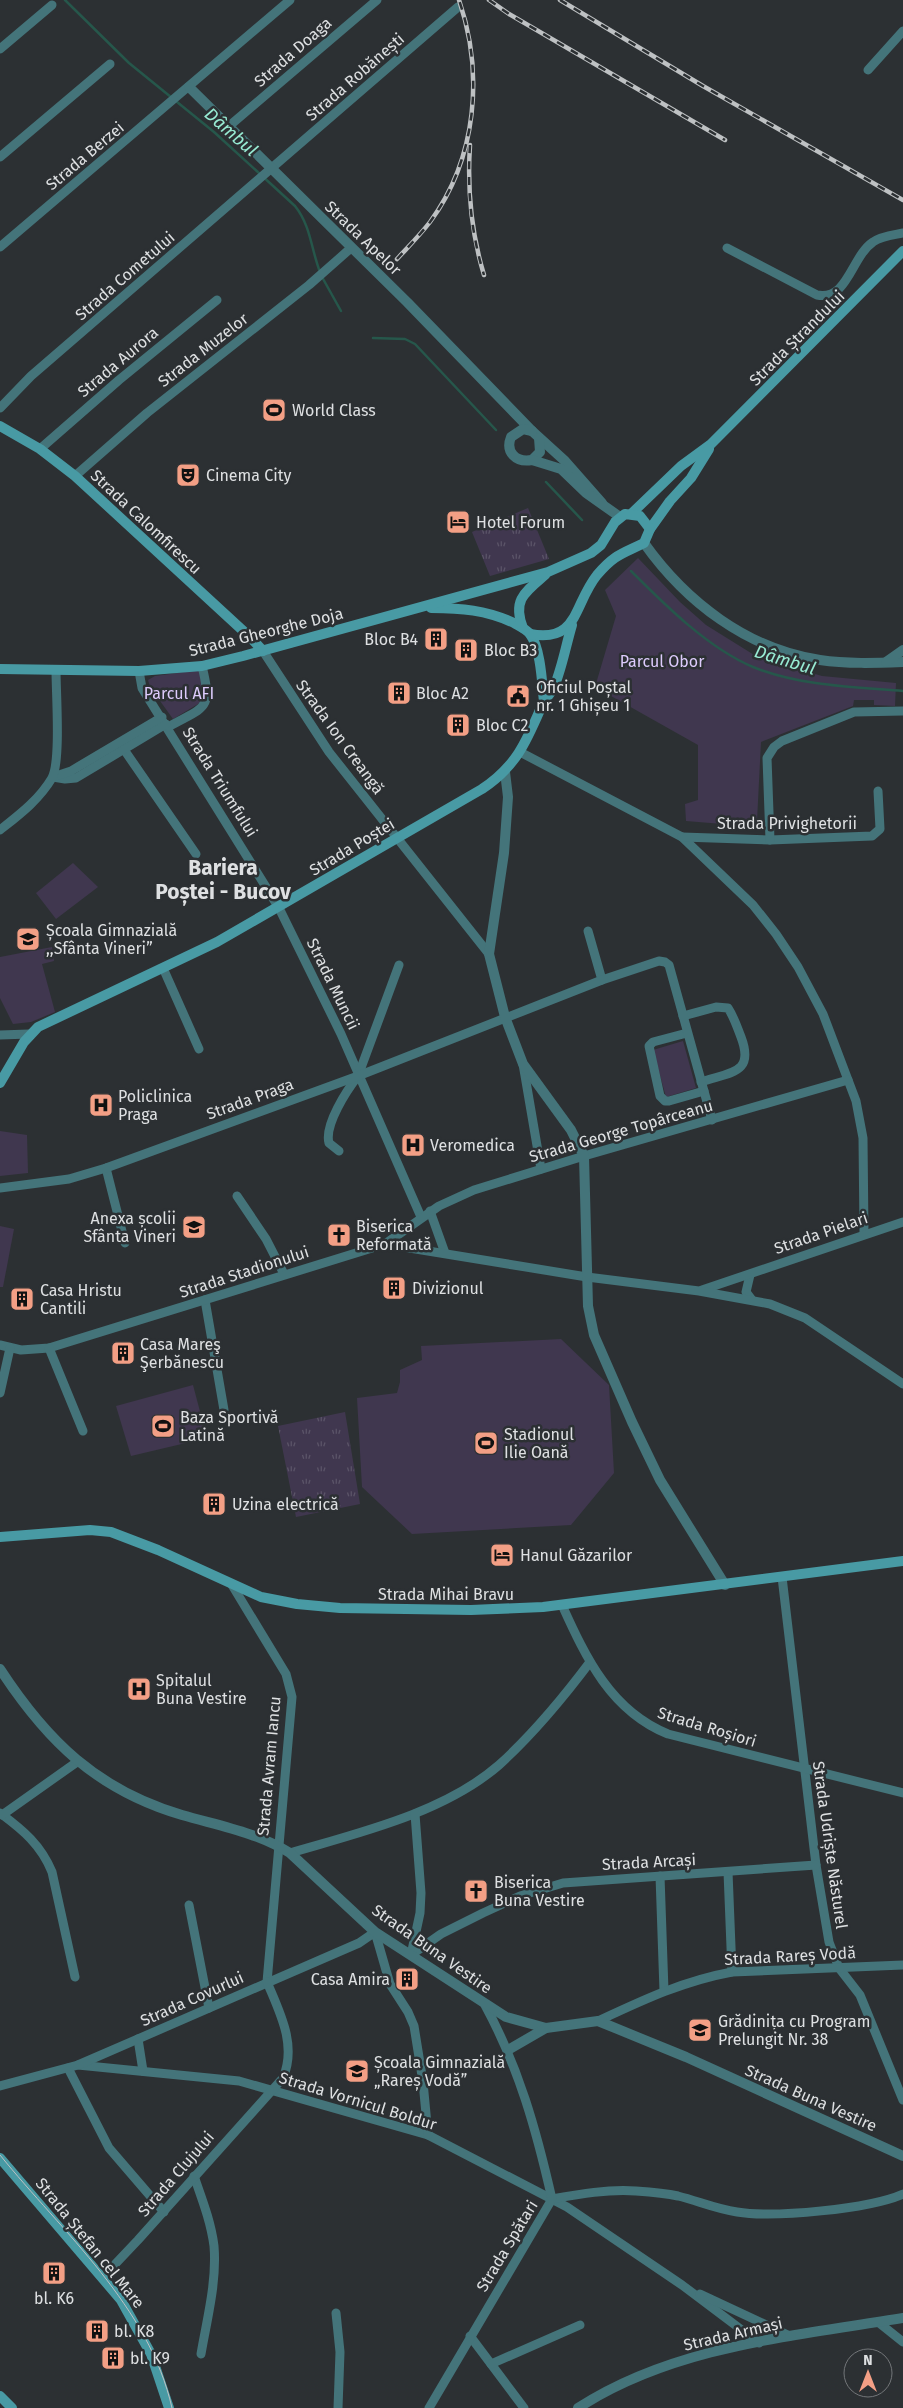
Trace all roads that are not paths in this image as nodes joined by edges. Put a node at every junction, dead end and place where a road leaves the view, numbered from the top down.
1 (290, 0) edge
2 (377, 0) edge
3 (52, 5) dead end
4 (458, 7) dead end
5 (903, 32) edge
6 (0, 49) edge
7 (110, 64) dead end
8 (868, 70) dead end
9 (186, 90) junction
10 (228, 127) junction
11 (0, 157) edge
12 (268, 173) junction
13 (903, 233) edge
14 (0, 247) edge
15 (352, 248) junction
16 (727, 248) dead end
17 (903, 251) edge
18 (218, 300) dead end
19 (0, 408) edge
20 (514, 412) junction
21 (0, 426) edge
22 (519, 430) junction
23 (535, 434) junction
24 (711, 444) junction
25 (40, 449) junction
26 (532, 460) junction
27 (75, 476) junction
28 (602, 503) junction
29 (632, 513) junction
30 (620, 518) junction
31 (650, 529) junction
32 (644, 543) junction
33 (548, 572) junction
34 (418, 608) junction
35 (572, 625) junction
36 (527, 631) junction
37 (903, 650) edge
38 (263, 651) junction
39 (903, 660) edge
40 (885, 663) junction
41 (202, 666) junction
42 (0, 669) edge
43 (56, 671) junction
44 (139, 671) junction
45 (544, 702) junction
46 (903, 711) edge
47 (165, 723) junction
48 (125, 751) junction
49 (520, 752) junction
50 (506, 772) junction
51 (52, 777) junction
52 (878, 791) dead end
53 (0, 830) edge
54 (682, 837) junction
55 (396, 838) junction
56 (770, 840) junction
57 (196, 854) dead end
58 (279, 908) junction
59 (588, 931) dead end
60 (490, 954) junction
61 (399, 964) dead end
62 (163, 968) junction
63 (602, 980) junction
64 (683, 1016) junction
65 (506, 1017) junction
66 (688, 1033) junction
67 (29, 1034) junction
68 (0, 1036) edge
69 (199, 1049) dead end
70 (523, 1064) junction
71 (358, 1076) junction
72 (848, 1080) junction
73 (0, 1083) edge
74 (702, 1086) junction
75 (712, 1120) junction
76 (339, 1150) dead end
77 (584, 1156) junction
78 (106, 1168) junction
79 (541, 1169) junction
80 (0, 1188) edge
81 (237, 1196) dead end
82 (430, 1212) junction
83 (421, 1217) junction
84 (903, 1222) edge
85 (864, 1233) junction
86 (125, 1243) dead end
87 (385, 1244) junction
88 (445, 1253) junction
89 (284, 1274) junction
90 (750, 1275) junction
91 (587, 1278) junction
92 (699, 1291) junction
93 (205, 1300) junction
94 (752, 1300) junction
95 (0, 1345) edge
96 (10, 1348) junction
97 (49, 1348) junction
98 (903, 1384) edge
99 (0, 1393) edge
100 (224, 1410) dead end
101 (83, 1431) dead end
102 (0, 1537) edge
103 (903, 1561) edge
104 (782, 1577) junction
105 (232, 1585) junction
106 (725, 1585) junction
107 (562, 1605) junction
108 (590, 1662) junction
109 (0, 1668) edge
110 (77, 1762) junction
111 (804, 1770) junction
112 (903, 1793) edge
113 (1, 1814) edge
114 (415, 1814) junction
115 (278, 1845) junction
116 (290, 1853) junction
117 (816, 1865) junction
118 (728, 1872) junction
119 (660, 1876) junction
120 (189, 1905) dead end
121 (375, 1932) junction
122 (411, 1955) junction
123 (903, 1965) edge
124 (839, 1968) junction
125 (732, 1972) junction
126 (75, 1977) dead end
127 (267, 1982) junction
128 (664, 1991) junction
129 (485, 2005) junction
130 (209, 2008) junction
131 (598, 2021) junction
132 (546, 2028) junction
133 (138, 2039) junction
134 (508, 2050) junction
135 (78, 2065) junction
136 (68, 2068) junction
137 (143, 2072) junction
138 (0, 2086) edge
139 (273, 2090) junction
140 (903, 2100) edge
141 (428, 2136) junction
142 (903, 2156) edge
143 (0, 2158) edge
144 (194, 2176) junction
145 (903, 2194) edge
146 (552, 2199) junction
147 (164, 2212) junction
148 (102, 2278) junction
149 (682, 2285) junction
150 (336, 2313) dead end
151 (903, 2318) edge
152 (878, 2322) junction
153 (580, 2325) dead end
154 (470, 2336) junction
155 (790, 2336) junction
156 (903, 2342) edge
157 (759, 2343) junction
158 (202, 2354) dead end
159 (491, 2364) junction
160 (166, 2394) junction
161 (0, 2396) edge
162 (12, 2408) edge
163 (169, 2408) edge
164 (175, 2408) edge
165 (338, 2408) edge
166 (428, 2408) edge
167 (524, 2408) edge
168 (578, 2408) edge

1 - 9 street, Strada Berzei
2 - 10 street, Strada Doaga
3 - 6 street
4 - 12 street, Strada Robănești
5 - 8 street
7 - 11 street
9 - 10 street, Strada Apelor
9 - 14 street, Strada Berzei
10 - 12 street, Strada Apelor
12 - 15 street, Strada Apelor
12 - 19 street, Strada Cometului
13 - 16 street
15 - 20 street, Strada Apelor
15 - 27 street, Strada Muzelor
17 - 24 main road, Strada Ștrandului
18 - 25 street, Strada Aurora
20 - 22 street, Strada Apelor
20 - 23 street, Strada Apelor
21 - 25 main road, Strada Calomfirescu
22 - 23 street
22 - 26 street
23 - 26 street
23 - 28 street, Strada Apelor
24 - 29 main road, Strada Ștrandului
24 - 31 main road, Strada Ștrandului
25 - 27 main road, Strada Calomfirescu
26 - 28 street, Strada Apelor
27 - 38 main road, Strada Calomfirescu
28 - 30 street, Strada Apelor
29 - 30 main road, Strada Ștrandului
29 - 31 main road
30 - 33 main road, Strada Gheorghe Doja
31 - 32 main road
32 - 35 main road, Strada Poștei
32 - 40 street
33 - 34 main road, Strada Gheorghe Doja
33 - 36 main road, Strada Gheorghe Doja
34 - 36 main road, Strada Gheorghe Doja
34 - 38 main road, Strada Gheorghe Doja
35 - 36 main road
35 - 45 main road, Strada Poștei
36 - 45 main road, Strada Poștei
37 - 39 street
37 - 40 street
38 - 41 main road, Strada Gheorghe Doja
38 - 55 street, Strada Ion Creangă
39 - 40 street
41 - 44 main road, Strada Gheorghe Doja
41 - 47 street
42 - 43 main road, Strada Gheorghe Doja
43 - 44 main road, Strada Gheorghe Doja
43 - 51 street
44 - 47 street, Strada Triumfului
45 - 49 main road, Strada Poștei
46 - 56 street
47 - 48 street
47 - 51 street
47 - 58 street, Strada Triumfului
48 - 51 street
48 - 57 street
49 - 50 main road, Strada Poștei
49 - 54 street
50 - 55 main road, Strada Poștei
50 - 60 street
51 - 53 street
52 - 56 street, Strada Privighetorii
54 - 56 street, Strada Privighetorii
54 - 72 street
55 - 58 main road, Strada Poștei
55 - 60 street, Strada Ion Creangă
58 - 62 main road, Strada Poștei
58 - 71 street, Strada Muncii
59 - 63 street
60 - 65 street
61 - 71 street
62 - 67 main road, Strada Poștei
62 - 69 street
63 - 64 street, Strada Praga
63 - 65 street, Strada Praga
64 - 66 street
64 - 74 street
65 - 70 street
65 - 71 street, Strada Praga
66 - 74 street
66 - 74 street
67 - 68 street
67 - 73 main road, Strada Poștei
70 - 77 street
70 - 79 street
71 - 76 street
71 - 78 street, Strada Praga
71 - 83 street, Strada Muncii
72 - 75 street, Strada George Topârceanu
72 - 85 street
74 - 75 street
75 - 77 street, Strada George Topârceanu
77 - 79 street, Strada George Topârceanu
77 - 91 street
78 - 80 street, Strada Praga
78 - 86 street
79 - 82 street, Strada George Topârceanu
81 - 89 street
82 - 83 street, Strada George Topârceanu
82 - 88 street
83 - 87 street, Strada George Topârceanu
84 - 85 street, Strada Pielari
85 - 90 street, Strada Pielari
87 - 88 street, Strada Stadionului
87 - 89 street, Strada Stadionului
88 - 91 street, Strada Stadionului
89 - 93 street, Strada Stadionului
90 - 92 street, Strada Pielari
90 - 94 street
91 - 92 street, Strada Pielari
91 - 106 street
92 - 94 street
93 - 97 street, Strada Stadionului
93 - 100 street
94 - 98 street
95 - 96 street, Strada Stadionului
96 - 97 street, Strada Stadionului
96 - 99 street
97 - 101 street
102 - 105 main road, Strada Mihai Bravu
103 - 104 main road, Strada Mihai Bravu
104 - 106 main road, Strada Mihai Bravu
104 - 111 street, Strada Udriște Năsturel
105 - 107 main road, Strada Mihai Bravu
105 - 115 street, Strada Avram Iancu
106 - 107 main road, Strada Mihai Bravu
107 - 108 street, Strada Roșiori
108 - 111 street, Strada Roșiori
108 - 114 street
109 - 110 street, Strada Buna Vestire
110 - 113 street
110 - 115 street, Strada Buna Vestire
111 - 112 street, Strada Roșiori
111 - 117 street, Strada Udriște Năsturel
113 - 126 street
114 - 116 street
114 - 122 street
115 - 116 street, Strada Buna Vestire
115 - 127 street, Strada Covurlui
116 - 121 street, Strada Buna Vestire
117 - 118 street, Strada Arcași
117 - 124 street, Strada Udriște Năsturel
118 - 119 street, Strada Arcași
118 - 125 street
119 - 122 street, Strada Arcași
119 - 128 street
120 - 130 street
121 - 122 street, Strada Buna Vestire
121 - 127 street
121 - 141 street
122 - 129 street, Strada Buna Vestire
123 - 124 street, Strada Rareș Vodă
124 - 125 street, Strada Rareș Vodă
124 - 140 street, Strada Udriște Năsturel
125 - 128 street, Strada Rareș Vodă
127 - 130 street, Strada Covurlui
127 - 139 street, Strada Clujului
128 - 131 street, Strada Rareș Vodă
129 - 132 street, Strada Buna Vestire
129 - 134 street, Strada Spătari
130 - 133 street, Strada Covurlui
131 - 132 street, Strada Buna Vestire
131 - 142 street, Strada Buna Vestire
132 - 134 street
133 - 135 street, Strada Covurlui
133 - 137 street
134 - 146 street, Strada Spătari
135 - 136 street, Strada Covurlui
135 - 137 street, Strada Vornicul Boldur
136 - 138 street, Strada Covurlui
136 - 147 street
137 - 139 street, Strada Vornicul Boldur
139 - 141 street, Strada Vornicul Boldur
139 - 144 street, Strada Clujului
141 - 146 street, Strada Vornicul Boldur
143 - 148 main road, Strada Ștefan cel Mare
144 - 147 street, Strada Clujului
144 - 158 street
145 - 146 street
146 - 149 street, Strada Vornicul Boldur
146 - 154 street, Strada Spătari
147 - 148 street, Strada Clujului
148 - 160 main road, Strada Ștefan cel Mare
149 - 155 street, Strada Vornicul Boldur
149 - 157 street, Strada Vornicul Boldur
150 - 165 street
151 - 152 street, Strada Armași
152 - 155 street, Strada Armași
152 - 156 street
153 - 159 street
154 - 159 street
154 - 166 street, Strada Spătari
155 - 157 street, Strada Armași
157 - 168 street, Strada Armași
159 - 167 street
160 - 163 main road, Strada Ștefan cel Mare
160 - 164 main road
161 - 162 main road

